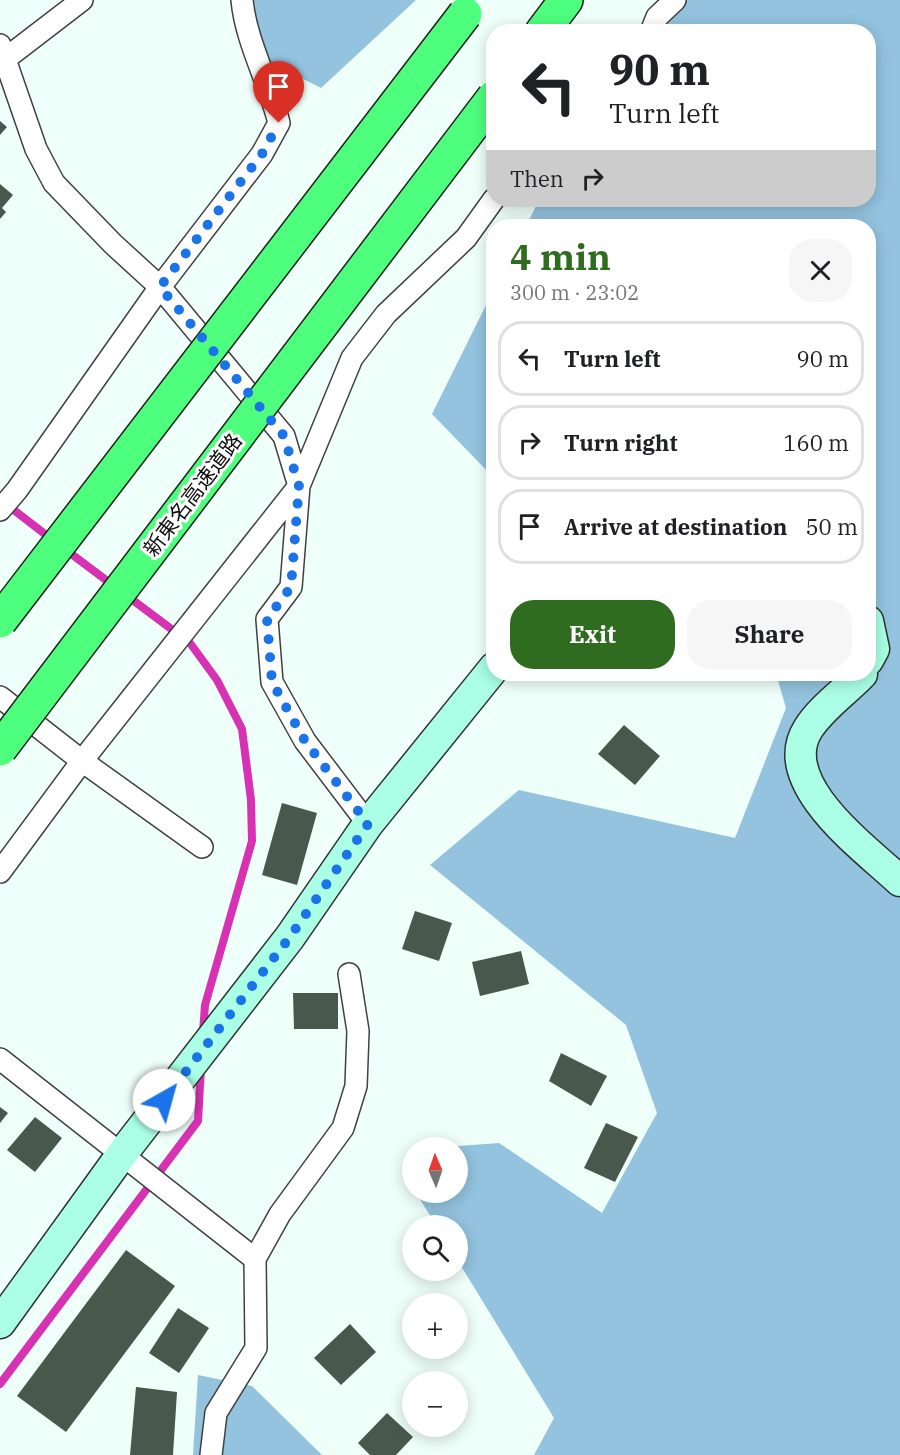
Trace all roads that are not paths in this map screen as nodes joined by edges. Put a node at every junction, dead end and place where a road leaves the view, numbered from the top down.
1 (82, 0) edge
2 (242, 0) edge
3 (566, 0) edge
4 (675, 0) edge
5 (471, 7) edge
6 (548, 24) edge
7 (654, 24) edge
8 (1, 56) edge
9 (486, 108) edge
10 (488, 207) edge
11 (160, 287) junction
12 (299, 486) junction
13 (0, 510) edge
14 (0, 621) edge
15 (486, 678) edge
16 (855, 681) edge
17 (0, 697) edge
18 (0, 749) edge
19 (82, 761) junction
20 (368, 824) junction
21 (202, 847) dead end
22 (0, 872) edge
23 (900, 881) edge
24 (348, 974) dead end
25 (0, 1059) edge
26 (122, 1154) junction
27 (255, 1259) junction
28 (0, 1323) edge
29 (211, 1455) edge

1 - 8 street
2 - 11 street
3 - 6 highway
4 - 7 street
5 - 14 highway, bridge
8 - 11 street
9 - 18 highway, 新東名高速道路, bridge
10 - 12 street
11 - 12 street
11 - 13 street
12 - 19 street
12 - 20 street
15 - 20 street
16 - 23 street
17 - 19 street
19 - 21 street
19 - 22 street
20 - 26 street
24 - 27 street
25 - 26 street
26 - 27 street
26 - 28 street
27 - 29 street

